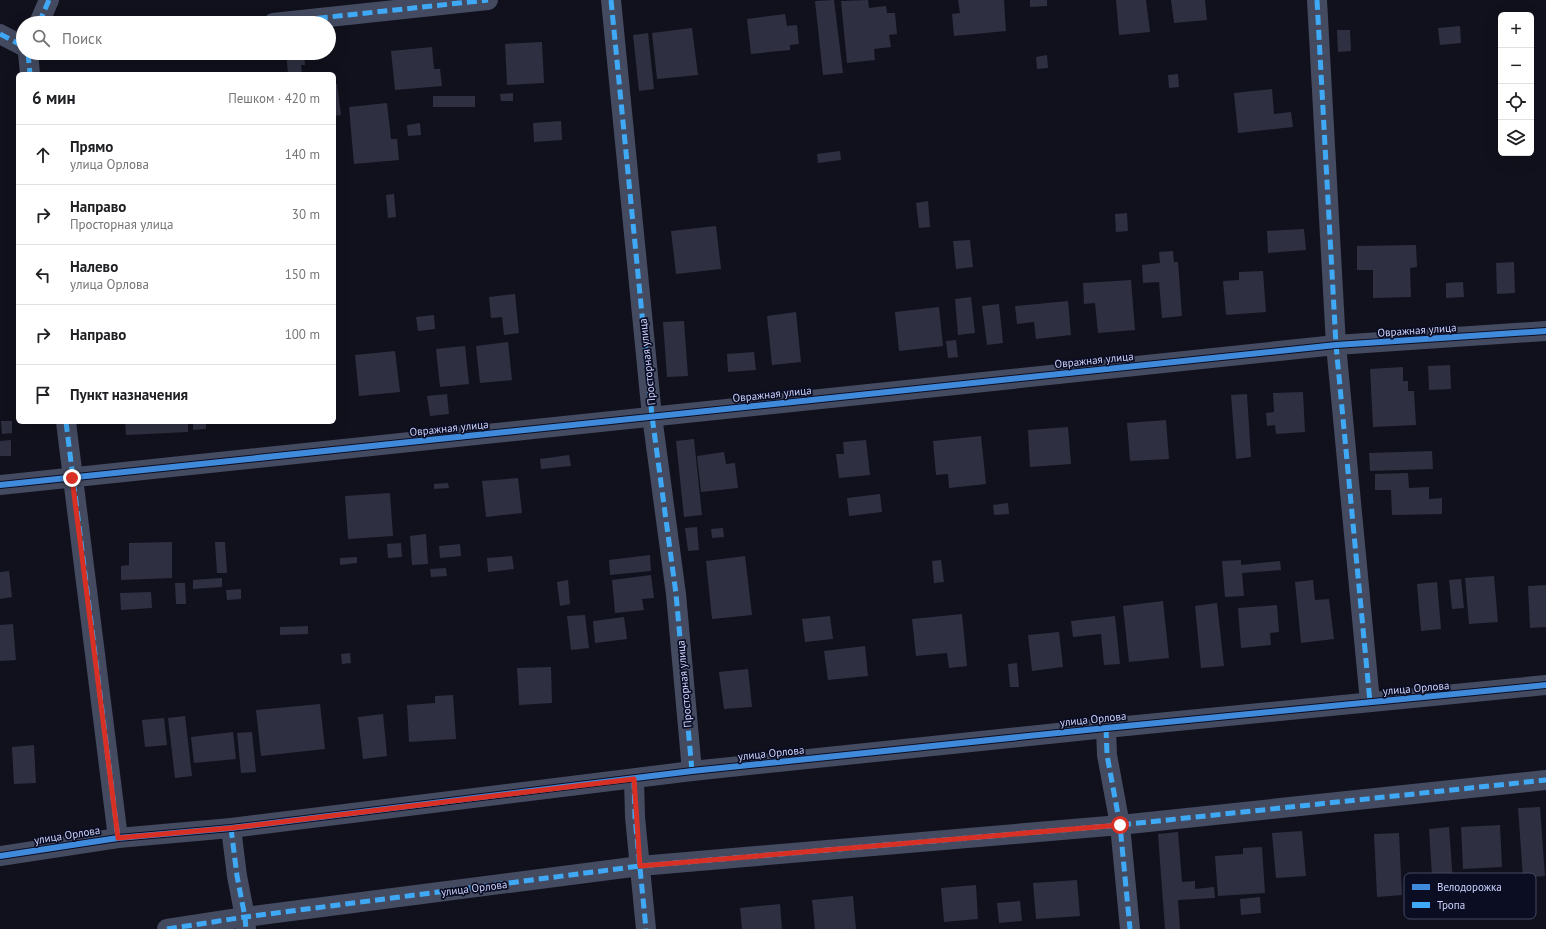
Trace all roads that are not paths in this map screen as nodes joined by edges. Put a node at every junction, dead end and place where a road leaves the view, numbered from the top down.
1 (48, 0) edge
2 (488, 0) edge
3 (611, 0) edge
4 (1317, 0) edge
5 (42, 16) edge
6 (336, 16) edge
7 (0, 34) edge
8 (16, 42) edge
9 (29, 60) edge
10 (30, 72) edge
11 (1546, 331) edge
12 (1336, 345) junction
13 (652, 416) junction
14 (66, 424) edge
15 (72, 478) junction
16 (0, 484) edge
17 (1546, 685) edge
18 (1370, 702) junction
19 (1106, 728) junction
20 (692, 771) junction
21 (634, 779) junction
22 (1546, 780) edge
23 (1120, 825) junction
24 (231, 828) junction
25 (118, 838) junction
26 (0, 856) edge
27 (640, 866) junction
28 (245, 923) edge
29 (167, 929) edge
30 (646, 929) edge
31 (1130, 929) edge

1 - 5 street
2 - 6 street
3 - 13 street, Просторная улица
4 - 12 street
7 - 8 street
9 - 10 street
11 - 12 street, Овражная улица
12 - 13 street, Овражная улица
12 - 18 street
13 - 15 street, Овражная улица
13 - 20 street, Просторная улица
14 - 15 street
15 - 16 street, Овражная улица
15 - 25 street
17 - 18 street, улица Орлова
18 - 19 street, улица Орлова
19 - 20 street, улица Орлова
19 - 23 street
20 - 21 street, улица Орлова
21 - 24 street, улица Орлова
21 - 27 street
22 - 23 street, улица Орлова
23 - 27 street, улица Орлова
23 - 31 street
24 - 25 street, улица Орлова
24 - 28 street
25 - 26 street, улица Орлова
27 - 28 street, улица Орлова
27 - 30 street
28 - 29 street, улица Орлова

